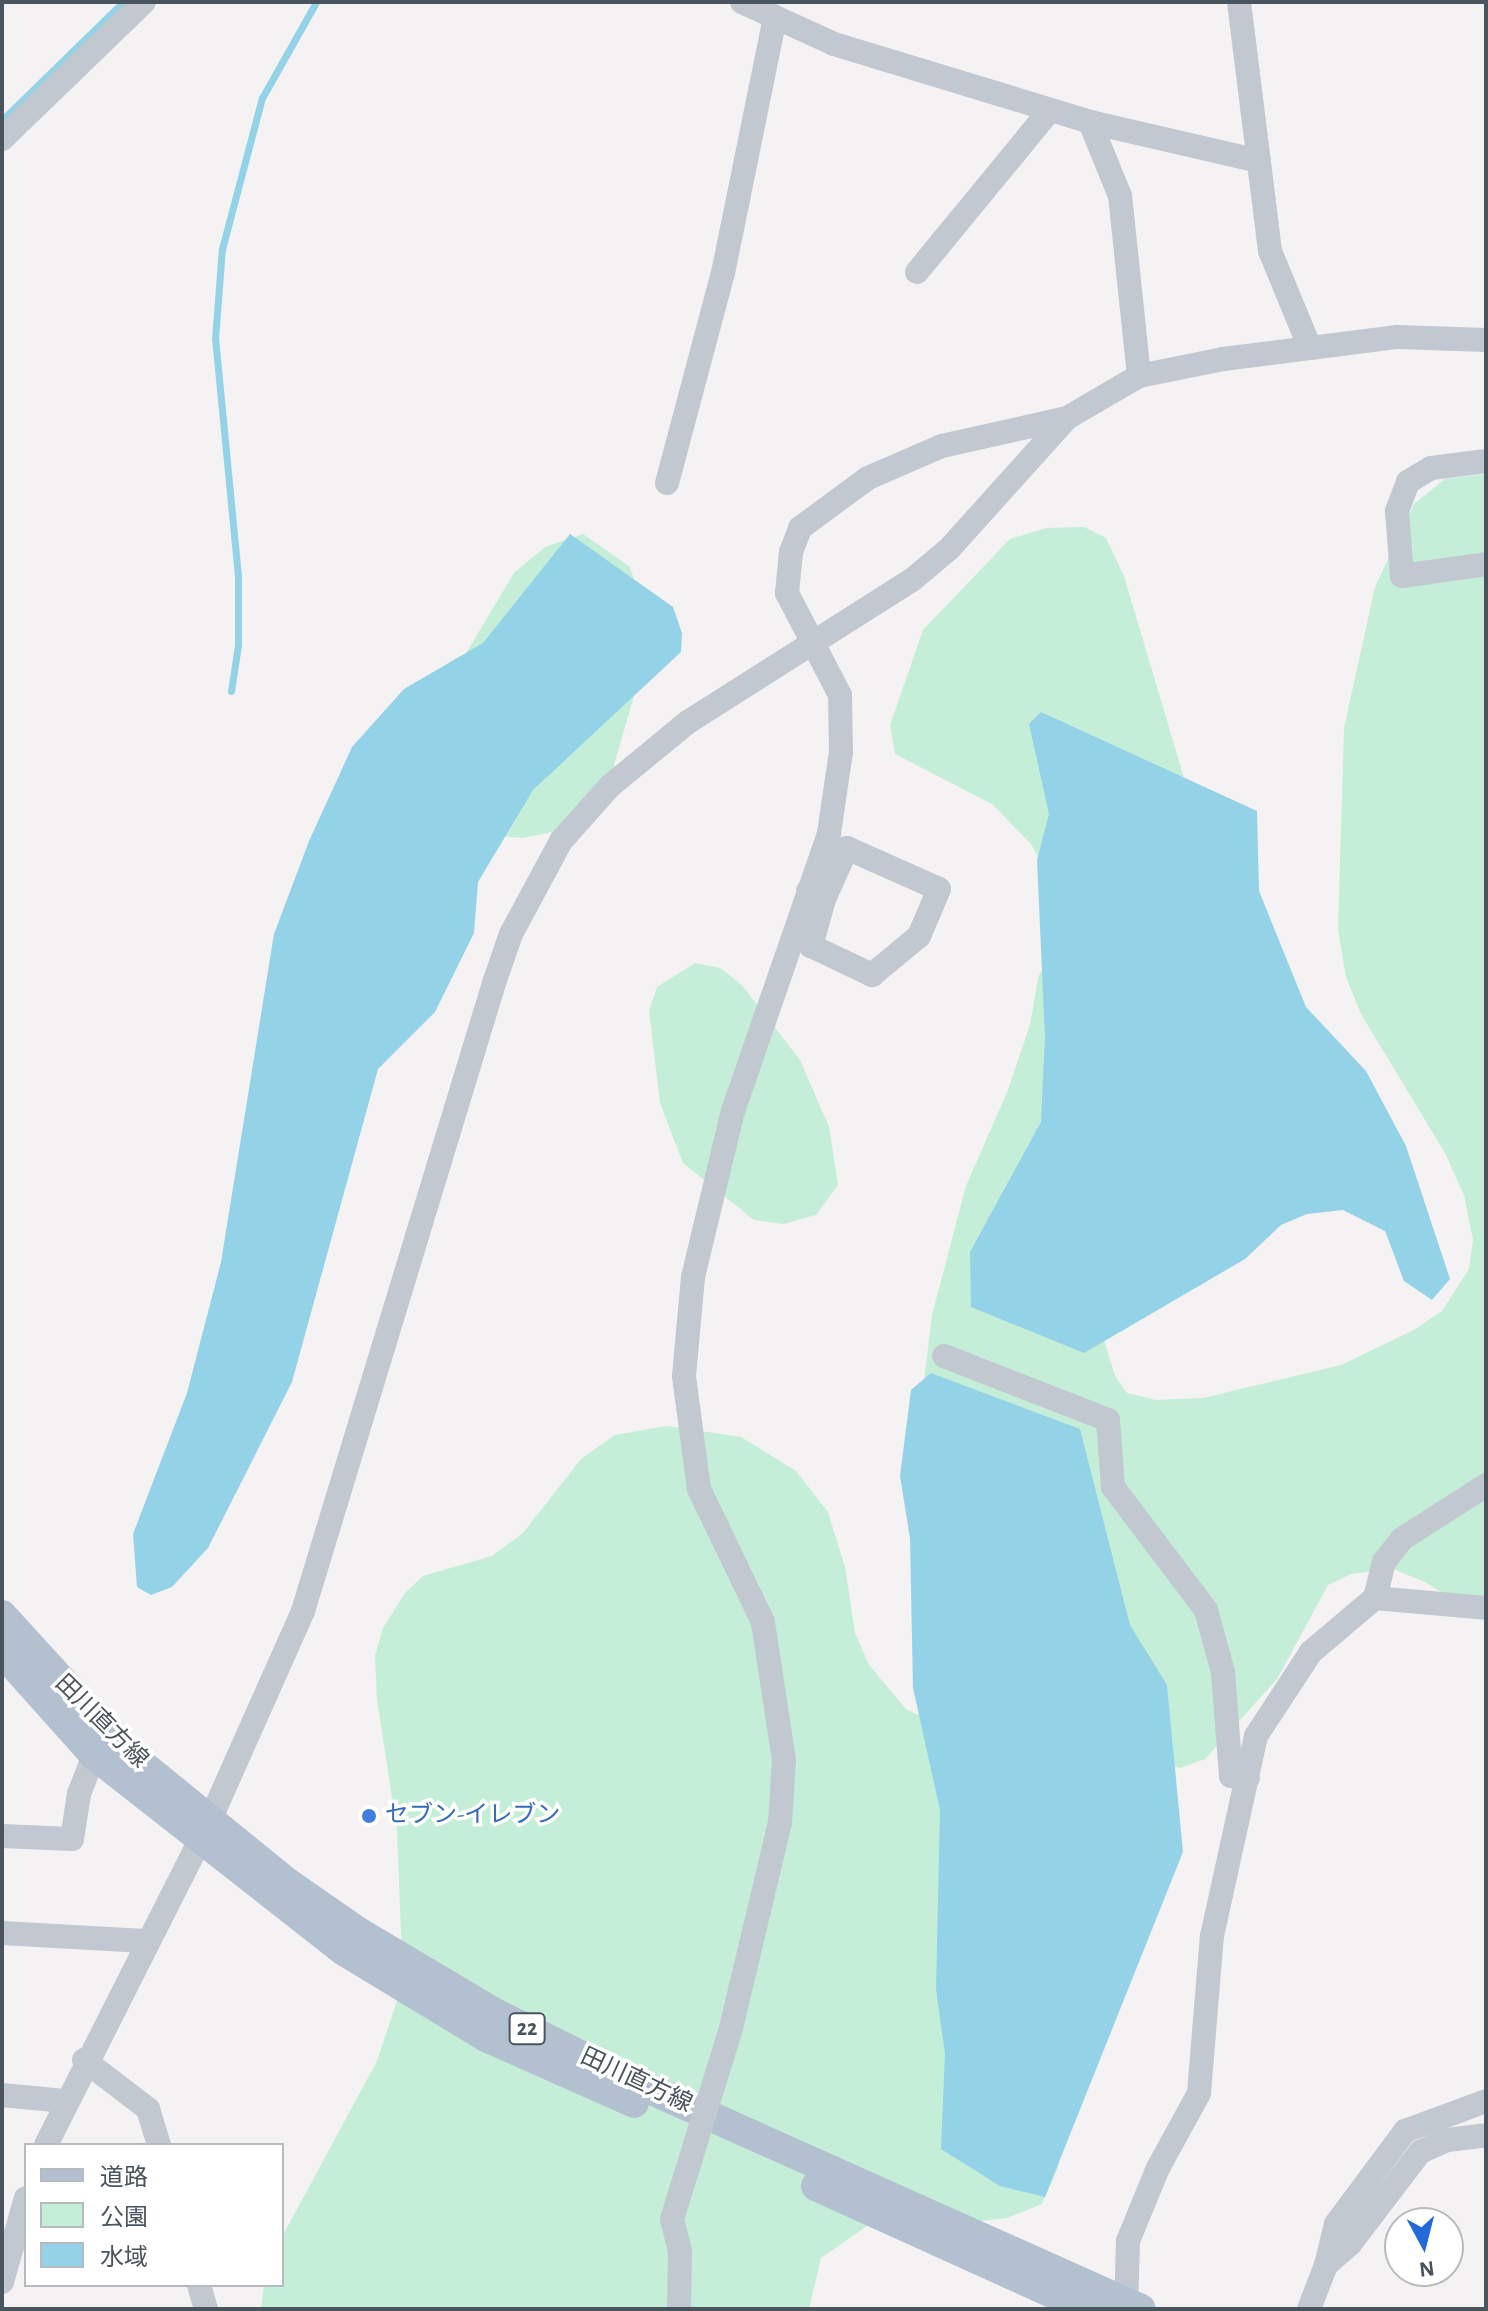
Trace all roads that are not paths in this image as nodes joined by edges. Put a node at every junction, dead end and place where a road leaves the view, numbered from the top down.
1 (144, 2) edge
2 (743, 2) edge
3 (1239, 2) edge
4 (775, 17) junction
5 (1050, 110) junction
6 (1090, 122) junction
7 (2, 139) edge
8 (1255, 160) junction
9 (917, 272) dead end
10 (1486, 340) edge
11 (1310, 348) junction
12 (1139, 376) junction
13 (1067, 418) junction
14 (1486, 461) edge
15 (667, 483) dead end
16 (1486, 564) edge
17 (814, 643) junction
18 (816, 895) junction
19 (944, 1356) dead end
20 (1486, 1485) edge
21 (1375, 1598) junction
22 (1486, 1608) edge
23 (2, 1615) edge
24 (2, 1652) edge
25 (94, 1755) junction
26 (1248, 1778) junction
27 (204, 1830) junction
28 (2, 1836) edge
29 (2, 1933) edge
30 (145, 1941) junction
31 (84, 2060) junction
32 (2, 2095) edge
33 (64, 2101) junction
34 (1486, 2101) edge
35 (1486, 2135) edge
36 (47, 2143) edge
37 (158, 2143) edge
38 (24, 2203) edge
39 (4, 2257) edge
40 (1326, 2265) junction
41 (2, 2282) edge
42 (200, 2287) edge
43 (1310, 2306) edge
44 (1132, 2307) edge
45 (206, 2309) edge
46 (679, 2309) edge
47 (1087, 2309) edge

1 - 7 street
2 - 4 street
3 - 8 street
4 - 5 street
4 - 15 street
5 - 6 street
5 - 9 street
6 - 8 street
6 - 12 street
8 - 11 street
10 - 11 street
11 - 12 street
12 - 13 street
13 - 17 street
13 - 17 street
14 - 16 street
17 - 18 street
17 - 27 street
18 - 18 street
18 - 46 street, bridge
19 - 26 street
20 - 21 street
21 - 22 street
21 - 26 street
23 - 27 main road, 田川直方線 / 22
24 - 25 main road, 田川直方線 / 22
25 - 27 main road, 田川直方線 / 22
25 - 28 street
26 - 44 street
27 - 30 street
27 - 44 main road, 田川直方線 / 22
27 - 47 main road, 田川直方線 / 22
29 - 30 street
30 - 31 street
31 - 33 street
31 - 37 street
32 - 33 street
33 - 36 street
34 - 40 street
35 - 40 street
38 - 39 street
39 - 41 street
40 - 43 street
42 - 45 street

